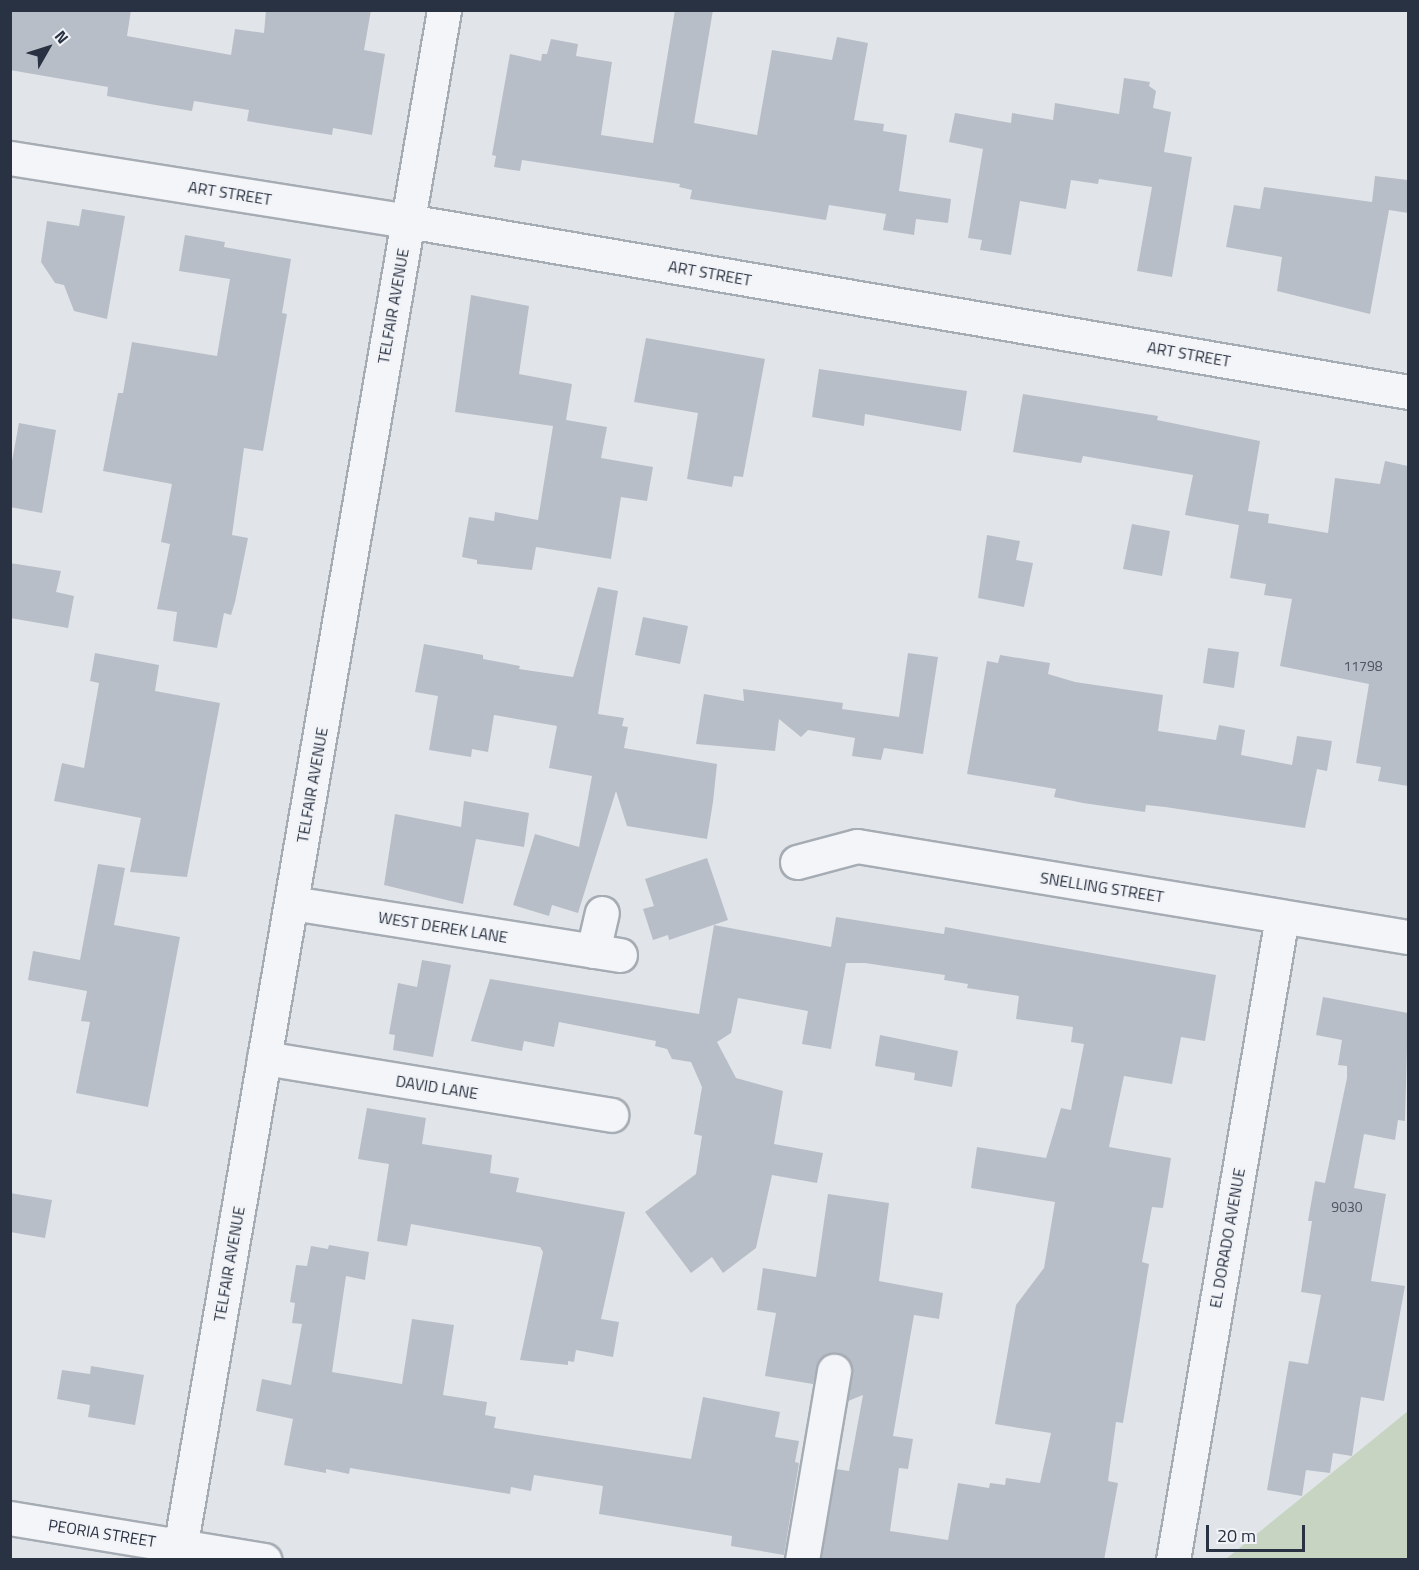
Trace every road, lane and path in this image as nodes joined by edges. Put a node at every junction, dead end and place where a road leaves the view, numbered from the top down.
1 (444, 10) edge
2 (10, 158) edge
3 (408, 221) junction
4 (1408, 392) edge
5 (797, 862) dead end
6 (292, 903) junction
7 (602, 913) dead end
8 (1282, 917) junction
9 (1408, 937) edge
10 (264, 1058) junction
11 (610, 1115) dead end
12 (834, 1371) dead end
13 (10, 1518) edge
14 (179, 1552) edge
15 (265, 1560) edge
16 (802, 1560) edge
17 (1173, 1560) edge

1 - 3 street, TELFAIR AVENUE
2 - 3 street, ART STREET
3 - 4 street, ART STREET
3 - 6 street, TELFAIR AVENUE
5 - 8 street, SNELLING STREET
6 - 7 street, WEST DEREK LANE
6 - 10 street, TELFAIR AVENUE
8 - 9 street, SNELLING STREET
8 - 17 street, EL DORADO AVENUE
10 - 11 street, DAVID LANE
10 - 14 street, TELFAIR AVENUE
12 - 16 street
13 - 14 street, PEORIA STREET
14 - 15 street, PEORIA STREET

